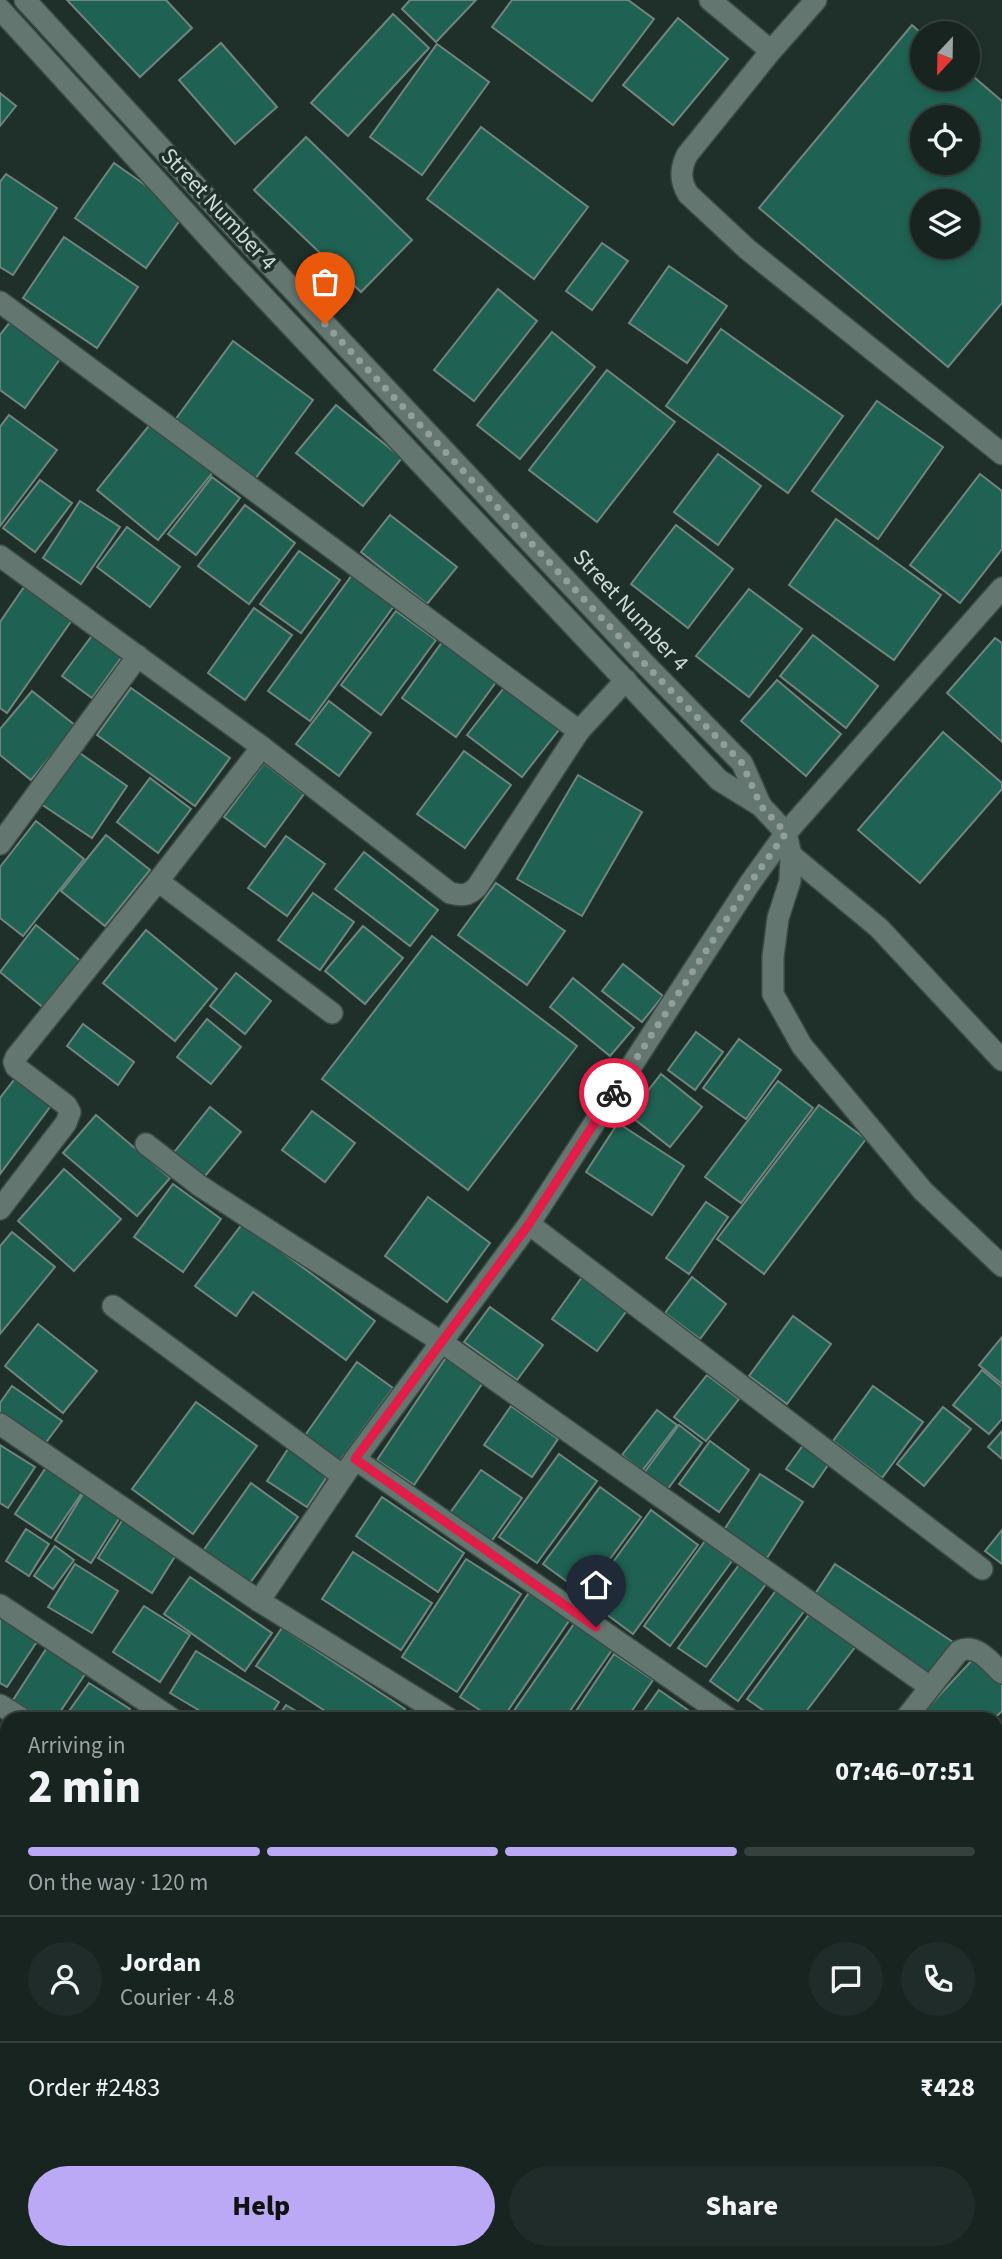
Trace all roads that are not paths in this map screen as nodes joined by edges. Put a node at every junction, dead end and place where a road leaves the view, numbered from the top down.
1 (25, 0) edge
2 (710, 0) edge
3 (816, 0) edge
4 (0, 9) edge
5 (771, 51) junction
6 (0, 302) edge
7 (1002, 454) edge
8 (3, 563) edge
9 (1002, 588) edge
10 (138, 656) junction
11 (626, 680) junction
12 (579, 732) junction
13 (262, 747) junction
14 (761, 806) junction
15 (786, 833) junction
16 (0, 844) edge
17 (791, 855) junction
18 (159, 881) junction
19 (332, 1013) dead end
20 (1002, 1060) edge
21 (146, 1144) dead end
22 (0, 1209) edge
23 (529, 1224) junction
24 (1002, 1266) edge
25 (113, 1306) dead end
26 (443, 1343) junction
27 (0, 1424) edge
28 (349, 1468) junction
29 (982, 1569) dead end
30 (259, 1601) junction
31 (0, 1605) edge
32 (1002, 1673) edge
33 (930, 1687) junction
34 (419, 1711) edge
35 (162, 1712) edge
36 (719, 1712) edge
37 (911, 1712) edge

1 - 14 street, Street Number 4
2 - 5 street
3 - 5 street
4 - 11 street, Street Number 4
5 - 7 street
6 - 12 street
8 - 10 street
9 - 15 street
10 - 13 street
10 - 16 street
11 - 12 street
11 - 14 street, Street Number 4
12 - 13 street
13 - 18 street
14 - 15 street
15 - 17 street
15 - 23 street
17 - 20 street
17 - 24 street
18 - 19 street
18 - 22 street
21 - 26 street
23 - 26 street
23 - 29 street
25 - 28 street
26 - 28 street
26 - 33 street
27 - 30 street
28 - 30 street
28 - 36 street
30 - 34 street
31 - 35 street
32 - 33 street
33 - 37 street

